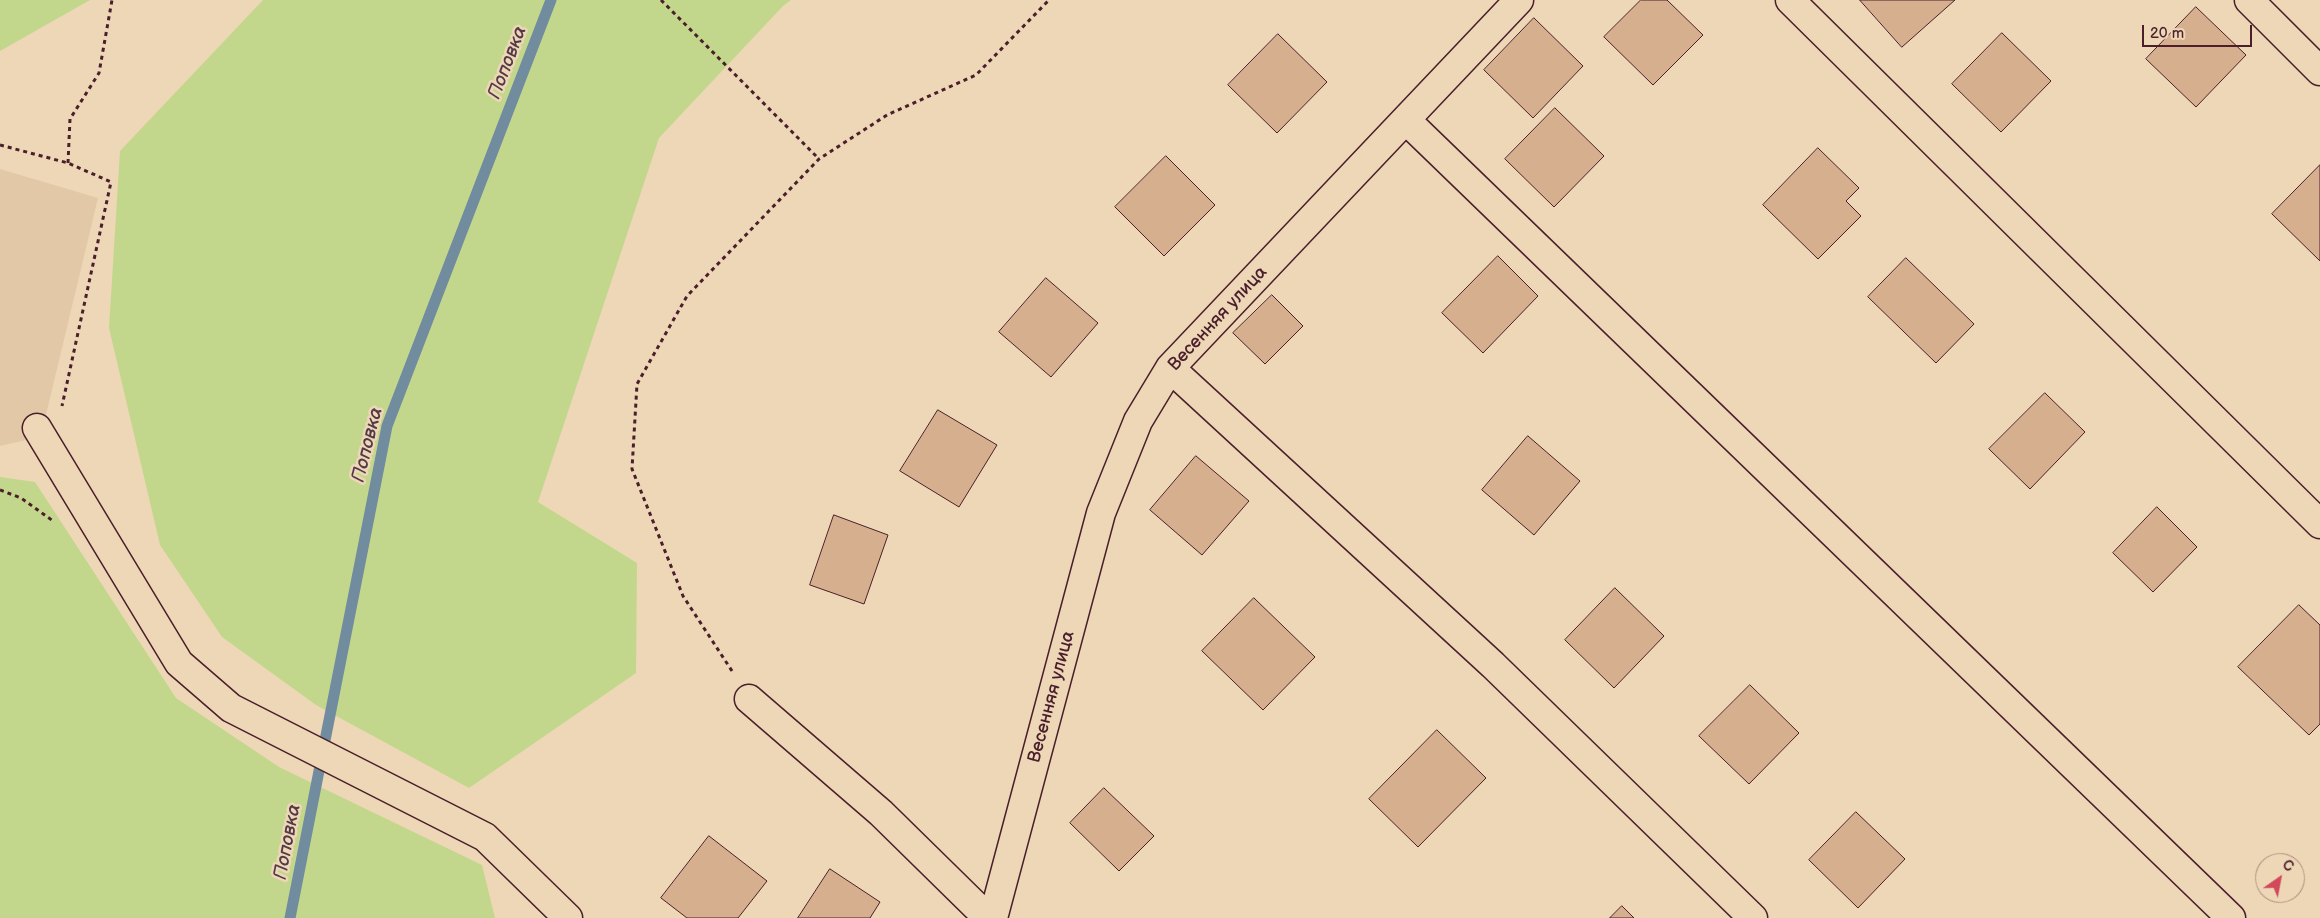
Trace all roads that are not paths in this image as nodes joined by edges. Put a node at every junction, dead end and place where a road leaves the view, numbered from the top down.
1 (1519, 0) edge
2 (1790, 0) edge
3 (2249, 0) edge
4 (2320, 71) edge
5 (1406, 120) junction
6 (1170, 368) junction
7 (37, 428) dead end
8 (2320, 524) edge
9 (750, 699) road end
10 (568, 918) edge
11 (988, 918) edge
12 (993, 918) edge
13 (1753, 918) edge
14 (2231, 918) edge

1 - 5 street, Весенняя улица
2 - 8 street
3 - 4 street
5 - 6 street, Весенняя улица
5 - 14 street
6 - 12 street, Весенняя улица
6 - 13 street
7 - 10 street
9 - 11 street

